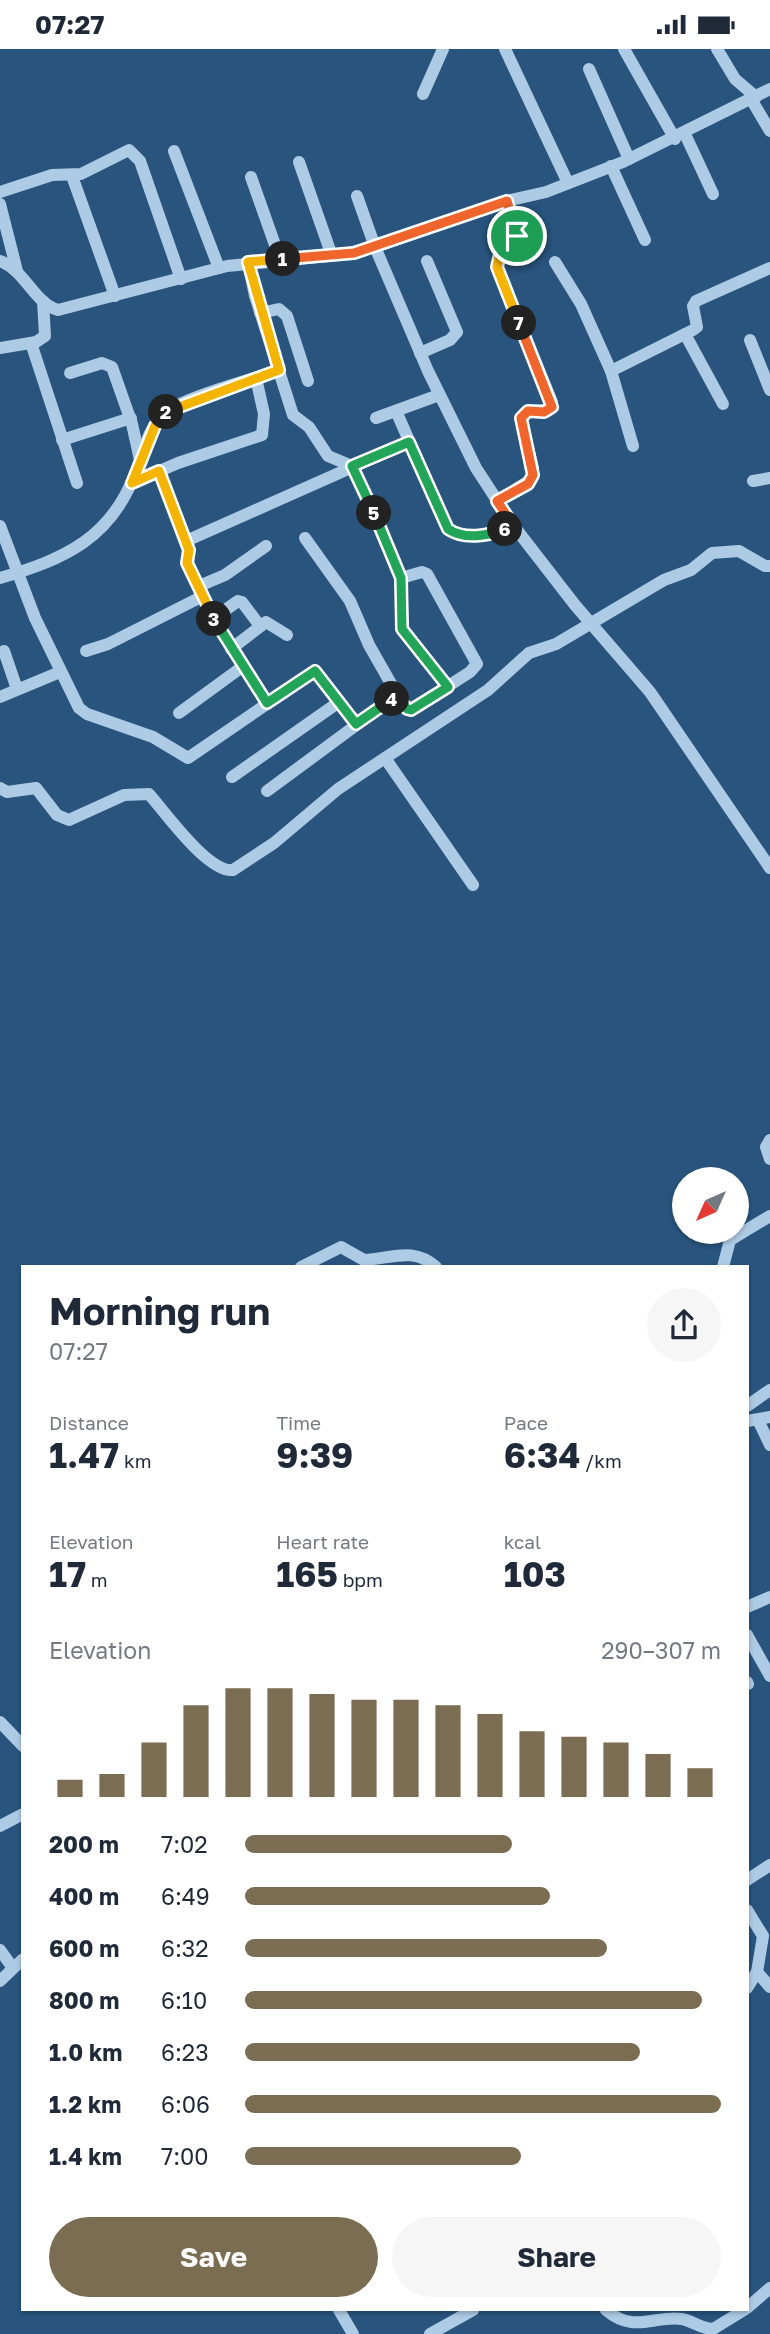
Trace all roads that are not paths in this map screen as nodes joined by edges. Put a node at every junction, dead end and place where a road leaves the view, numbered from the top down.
1 (443, 49) edge
2 (505, 49) edge
3 (624, 49) edge
4 (717, 49) edge
5 (589, 69) dead end
6 (770, 89) edge
7 (423, 94) dead end
8 (754, 98) junction
9 (770, 131) edge
10 (680, 136) junction
11 (174, 151) dead end
12 (629, 159) junction
13 (299, 162) dead end
14 (611, 166) junction
15 (72, 176) junction
16 (251, 177) dead end
17 (568, 183) junction
18 (0, 192) edge
19 (713, 194) dead end
20 (357, 196) dead end
21 (507, 201) junction
22 (0, 205) edge
23 (645, 240) dead end
24 (375, 247) junction
25 (332, 256) junction
26 (280, 259) junction
27 (0, 261) edge
28 (427, 261) dead end
29 (248, 262) junction
30 (555, 262) dead end
31 (219, 268) junction
32 (770, 268) edge
33 (18, 271) junction
34 (181, 278) junction
35 (115, 296) junction
36 (43, 301) junction
37 (260, 313) junction
38 (685, 334) junction
39 (750, 340) dead end
40 (31, 343) junction
41 (0, 348) edge
42 (420, 353) junction
43 (279, 370) junction
44 (611, 371) junction
45 (70, 373) dead end
46 (256, 378) junction
47 (308, 381) dead end
48 (770, 390) edge
49 (439, 395) junction
50 (723, 404) dead end
51 (396, 411) junction
52 (131, 418) junction
53 (376, 418) dead end
54 (62, 440) junction
55 (409, 442) junction
56 (633, 446) dead end
57 (140, 460) junction
58 (352, 466) junction
59 (159, 471) junction
60 (770, 478) edge
61 (753, 481) dead end
62 (77, 483) dead end
63 (132, 483) junction
64 (497, 501) junction
65 (513, 525) junction
66 (0, 526) edge
67 (305, 538) dead end
68 (186, 541) junction
69 (266, 546) dead end
70 (770, 566) edge
71 (18, 573) junction
72 (0, 578) edge
73 (401, 578) junction
74 (201, 591) junction
75 (214, 618) junction
76 (590, 624) junction
77 (260, 626) junction
78 (287, 635) dead end
79 (231, 649) junction
80 (4, 651) dead end
81 (86, 651) dead end
82 (243, 667) junction
83 (60, 672) junction
84 (448, 687) junction
85 (16, 689) junction
86 (397, 695) junction
87 (0, 697) edge
88 (339, 702) junction
89 (267, 703) junction
90 (179, 713) dead end
91 (356, 724) junction
92 (385, 758) junction
93 (232, 777) dead end
94 (0, 789) edge
95 (267, 791) dead end
96 (770, 868) edge
97 (473, 885) dead end
98 (770, 1140) edge
99 (770, 1159) edge
100 (770, 1216) edge
101 (305, 1265) edge
102 (434, 1265) edge
103 (724, 1265) edge
104 (770, 1390) edge
105 (749, 1405) edge
106 (759, 1419) edge
107 (770, 1445) edge
108 (770, 1598) edge
109 (749, 1606) edge
110 (749, 1639) edge
111 (770, 1676) edge
112 (0, 1722) edge
113 (21, 1744) edge
114 (21, 1815) edge
115 (0, 1826) edge
116 (770, 1865) edge
117 (749, 1878) edge
118 (749, 1913) edge
119 (0, 1950) edge
120 (18, 1964) edge
121 (757, 1972) junction
122 (0, 1982) edge
123 (749, 1986) edge
124 (770, 1987) edge
125 (770, 2288) edge
126 (749, 2306) edge
127 (341, 2311) edge
128 (471, 2311) edge
129 (607, 2311) edge
130 (743, 2311) edge
131 (353, 2334) edge
132 (430, 2334) edge

1 - 7 street
2 - 17 street
3 - 10 street
4 - 8 street
5 - 12 street
6 - 8 street
8 - 9 street
8 - 10 street
10 - 12 street
10 - 19 street
11 - 31 street
12 - 14 street
13 - 25 street
14 - 17 street
14 - 23 street
15 - 18 street
15 - 34 street
15 - 35 street
16 - 26 street
17 - 21 street
20 - 24 street
21 - 24 street
21 - 64 street
22 - 33 street
24 - 25 street
24 - 42 street
25 - 26 street
26 - 29 street
27 - 33 street
28 - 42 street
29 - 31 street
29 - 37 street
30 - 44 street
31 - 34 street
32 - 38 street
33 - 36 street
34 - 35 street
35 - 36 street
36 - 40 street
37 - 43 street
37 - 47 street
38 - 44 street
38 - 50 street
39 - 48 street
40 - 41 street
40 - 54 street
42 - 49 street
43 - 46 street
43 - 58 street
44 - 56 street
45 - 52 street
46 - 57 street
46 - 59 street
49 - 51 street
49 - 64 street
51 - 53 street
51 - 55 street
52 - 54 street
52 - 57 street
54 - 62 street
55 - 58 street
55 - 65 street
57 - 63 street
58 - 68 street
58 - 73 street
59 - 63 street
59 - 68 street
60 - 61 street
63 - 71 street
64 - 65 street
65 - 76 street
66 - 71 street
67 - 86 street
68 - 74 street
69 - 74 street
70 - 76 street
71 - 72 street
71 - 83 street
73 - 84 street
73 - 84 street
74 - 75 street
74 - 81 street
75 - 77 street
75 - 79 street
76 - 92 street
76 - 96 street
77 - 78 street
77 - 79 street
79 - 82 street
80 - 85 street
82 - 89 street
82 - 90 street
83 - 85 street
83 - 89 street
84 - 86 street
85 - 87 street
86 - 91 street
88 - 89 street
88 - 91 street
88 - 93 street
91 - 95 street
92 - 94 street
92 - 97 street
98 - 99 street
100 - 103 street
101 - 102 street
104 - 105 street
106 - 107 street
108 - 109 street
110 - 111 street
112 - 113 street
114 - 115 street
116 - 117 street
118 - 121 street
119 - 120 street
120 - 122 street
121 - 123 street
121 - 124 street
125 - 126 street
127 - 131 street
128 - 132 street
129 - 130 street

